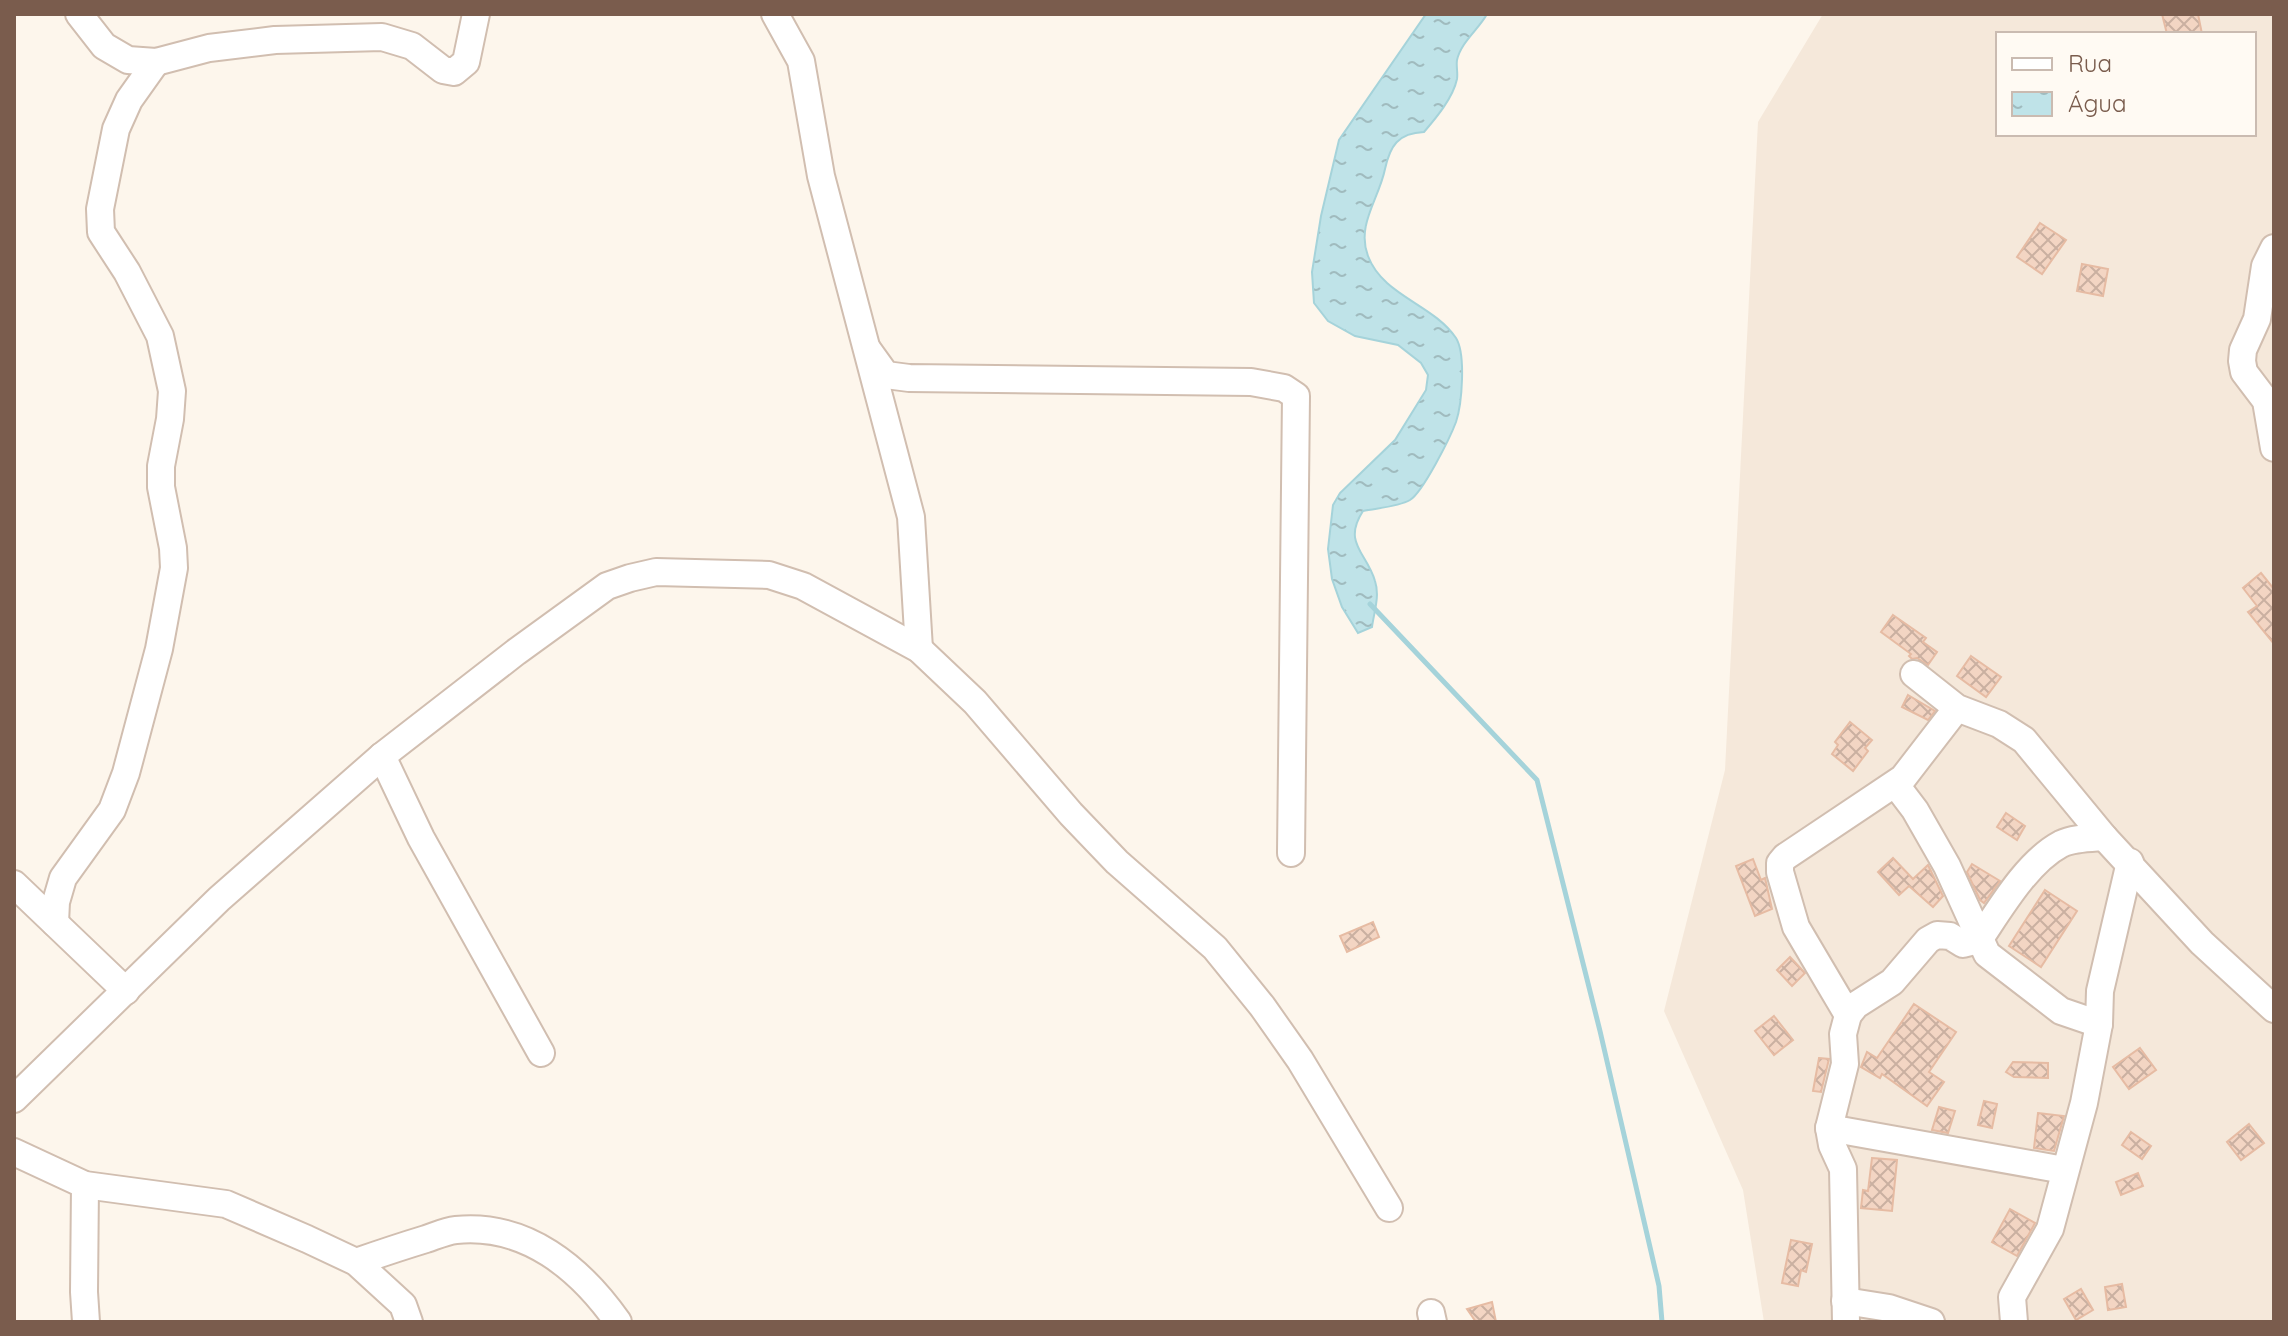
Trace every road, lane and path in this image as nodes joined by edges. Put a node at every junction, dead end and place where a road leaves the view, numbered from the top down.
1 (79, 14) edge
2 (476, 14) edge
3 (775, 14) edge
4 (156, 62) junction
5 (2271, 262) edge
6 (868, 350) junction
7 (2274, 448) edge
8 (919, 649) junction
9 (1914, 674) dead end
10 (1957, 708) junction
11 (382, 756) junction
12 (1896, 785) junction
13 (2104, 837) junction
14 (1291, 853) dead end
15 (2130, 862) junction
16 (14, 884) edge
17 (55, 923) junction
18 (1979, 940) junction
19 (126, 991) junction
20 (2274, 1009) edge
21 (1848, 1015) junction
22 (2099, 1024) junction
23 (541, 1053) dead end
24 (14, 1099) edge
25 (1829, 1128) junction
26 (14, 1152) edge
27 (2064, 1170) junction
28 (85, 1185) junction
29 (1389, 1208) dead end
30 (356, 1262) junction
31 (1846, 1312) edge
32 (86, 1322) edge
33 (409, 1322) edge
34 (618, 1322) edge
35 (1931, 1322) edge
36 (2014, 1322) edge

1 - 4 street
2 - 4 street
3 - 6 street
4 - 17 street
5 - 7 street
6 - 8 street
6 - 14 street
8 - 11 street
8 - 29 street
9 - 10 street
10 - 12 street
10 - 13 street
11 - 19 street
11 - 23 street
12 - 18 street
12 - 21 street
13 - 15 street
13 - 18 street
15 - 20 street
15 - 22 street
16 - 17 street
17 - 19 street
18 - 21 street
18 - 22 street
19 - 24 street
21 - 25 street
22 - 27 street
25 - 27 street
25 - 31 street
26 - 28 street
27 - 36 street
28 - 30 street
28 - 32 street
30 - 33 street
30 - 34 street
31 - 35 street

